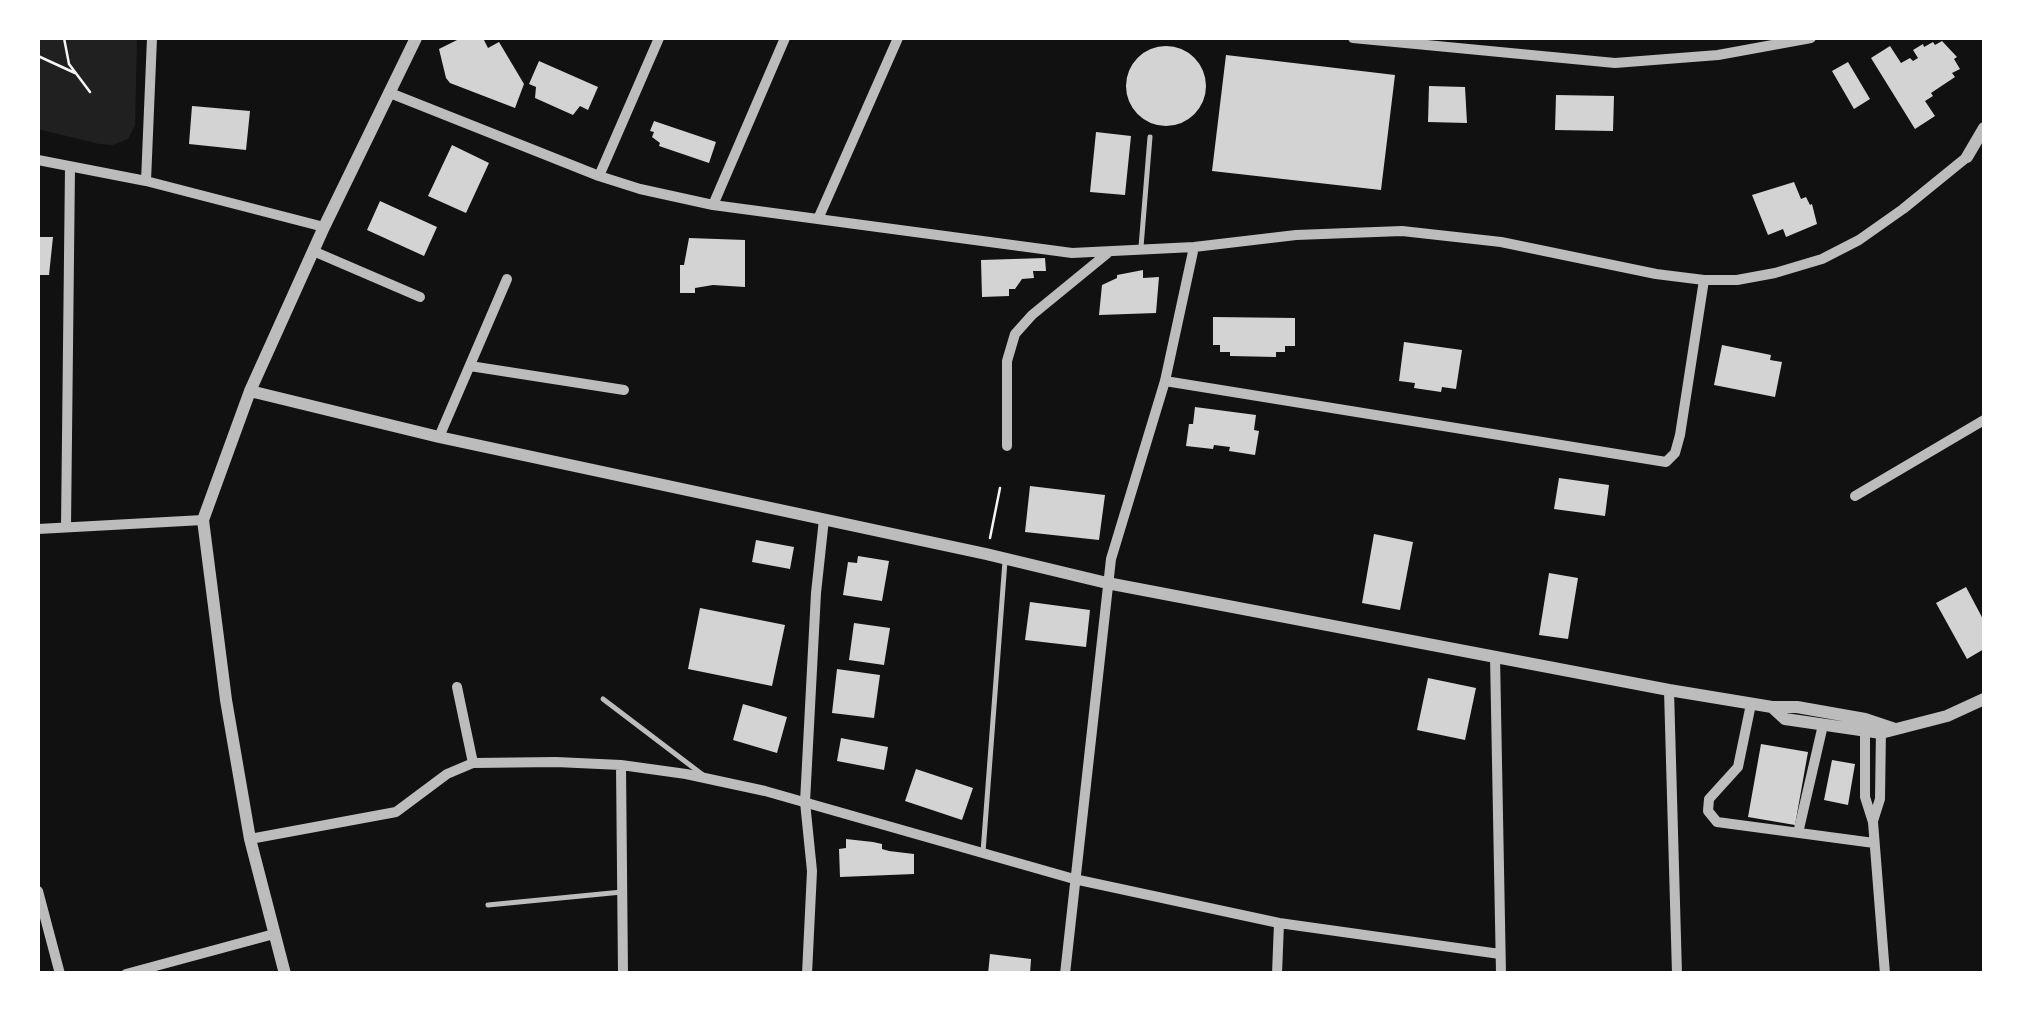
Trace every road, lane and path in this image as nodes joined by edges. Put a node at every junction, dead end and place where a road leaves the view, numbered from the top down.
1 (64, 38) edge
2 (152, 38) edge
3 (416, 38) edge
4 (659, 38) edge
5 (785, 38) edge
6 (898, 38) edge
7 (1354, 38) edge
8 (1811, 38) edge
9 (38, 56) edge
10 (76, 73) junction
11 (90, 92) dead end
12 (390, 93) junction
13 (1984, 128) edge
14 (1150, 137) dead end
15 (1984, 155) edge
16 (1967, 157) junction
17 (38, 160) edge
18 (70, 167) junction
19 (599, 176) junction
20 (146, 182) junction
21 (713, 205) junction
22 (818, 219) junction
23 (324, 227) junction
24 (1194, 248) junction
25 (1141, 250) junction
26 (313, 251) junction
27 (1110, 252) junction
28 (508, 280) dead end
29 (1704, 280) junction
30 (420, 297) dead end
31 (470, 366) junction
32 (1165, 381) junction
33 (624, 390) dead end
34 (250, 391) junction
35 (1984, 420) edge
36 (439, 437) junction
37 (1007, 446) dead end
38 (1000, 488) dead end
39 (1855, 496) dead end
40 (824, 519) junction
41 (203, 520) junction
42 (66, 527) junction
43 (38, 529) edge
44 (986, 554) junction
45 (1005, 558) junction
46 (1107, 582) junction
47 (1495, 656) junction
48 (458, 687) dead end
49 (1669, 690) junction
50 (1984, 699) edge
51 (603, 700) dead end
52 (1752, 704) junction
53 (1772, 707) junction
54 (1823, 726) junction
55 (1865, 726) junction
56 (1885, 729) junction
57 (473, 763) junction
58 (621, 765) junction
59 (710, 780) junction
60 (805, 802) junction
61 (1873, 822) junction
62 (1798, 832) junction
63 (250, 839) junction
64 (1874, 843) junction
65 (983, 852) junction
66 (1074, 879) junction
67 (38, 891) edge
68 (622, 892) junction
69 (488, 905) dead end
70 (1280, 923) junction
71 (274, 934) junction
72 (1500, 954) junction
73 (60, 974) edge
74 (126, 974) edge
75 (285, 974) edge
76 (622, 974) edge
77 (807, 974) edge
78 (1066, 974) edge
79 (1277, 974) edge
80 (1500, 974) edge
81 (1677, 974) edge
82 (1885, 974) edge

1 - 10 path
2 - 20 street
3 - 12 street
4 - 19 street
5 - 21 street
6 - 22 street
7 - 8 street
9 - 10 path
10 - 11 path
12 - 19 street
12 - 23 street
13 - 16 street
14 - 25 lane
15 - 16 street
16 - 29 street
17 - 18 street
18 - 20 street
18 - 42 street
19 - 21 street
20 - 23 street
21 - 22 street
22 - 27 street
23 - 26 street
24 - 25 street
24 - 29 street
24 - 32 street
25 - 27 street
26 - 30 street
26 - 34 street
27 - 37 street
28 - 31 street
29 - 32 street
31 - 33 street
31 - 36 street
32 - 46 street
34 - 36 street
34 - 41 street
35 - 39 street
36 - 40 street
38 - 44 path
40 - 44 street
40 - 60 street
41 - 42 street
41 - 63 street
42 - 43 street
44 - 45 street
45 - 46 street
45 - 65 lane
46 - 47 street
46 - 66 street
47 - 49 street
47 - 72 street
48 - 57 street
49 - 52 street
49 - 81 street
50 - 56 street
51 - 59 lane
52 - 53 street
52 - 62 street
53 - 54 street
53 - 55 street
54 - 55 street
54 - 62 street
55 - 56 street
55 - 61 street
56 - 61 street
57 - 58 street
57 - 63 street
58 - 59 street
58 - 68 street
59 - 60 street
60 - 65 street
60 - 77 street
61 - 64 street
62 - 64 street
63 - 71 street
64 - 82 street
65 - 66 street
66 - 70 street
66 - 78 street
67 - 73 street
68 - 69 lane
68 - 76 street
70 - 72 street
70 - 79 street
71 - 74 street
71 - 75 street
72 - 80 street

